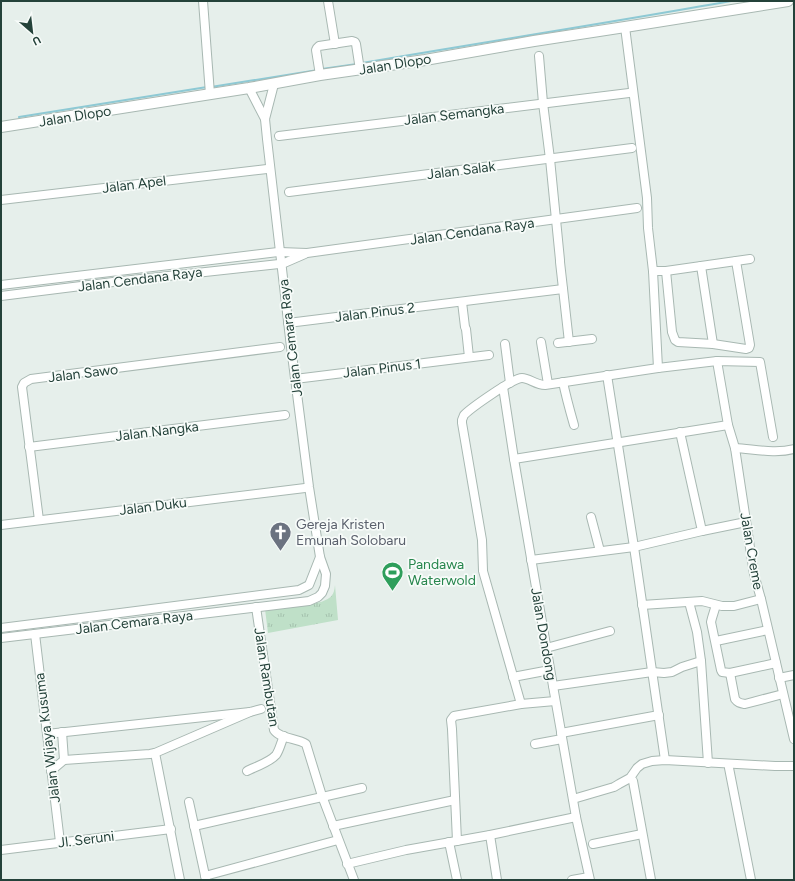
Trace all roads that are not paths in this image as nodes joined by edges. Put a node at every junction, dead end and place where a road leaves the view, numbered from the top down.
1 (203, 1) edge
2 (328, 1) edge
3 (788, 1) edge
4 (625, 28) junction
5 (335, 44) junction
6 (539, 56) dead end
7 (359, 65) junction
8 (319, 71) junction
9 (274, 84) junction
10 (249, 88) junction
11 (209, 90) junction
12 (629, 93) dead end
13 (543, 103) junction
14 (265, 119) junction
15 (1, 127) edge
16 (279, 136) dead end
17 (632, 148) dead end
18 (550, 158) junction
19 (267, 168) dead end
20 (289, 192) dead end
21 (1, 200) edge
22 (637, 208) dead end
23 (556, 220) junction
24 (279, 252) junction
25 (307, 253) junction
26 (750, 258) dead end
27 (736, 261) junction
28 (281, 264) junction
29 (701, 266) junction
30 (666, 271) junction
31 (112, 272) junction
32 (653, 272) junction
33 (113, 282) junction
34 (1, 285) edge
35 (563, 289) junction
36 (1, 296) edge
37 (462, 302) junction
38 (288, 323) junction
39 (592, 339) dead end
40 (541, 342) dead end
41 (569, 342) junction
42 (558, 343) dead end
43 (505, 344) dead end
44 (713, 344) junction
45 (280, 347) dead end
46 (489, 355) dead end
47 (469, 357) junction
48 (717, 361) junction
49 (658, 368) junction
50 (607, 376) junction
51 (295, 379) junction
52 (563, 382) junction
53 (548, 384) junction
54 (506, 385) junction
55 (285, 415) dead end
56 (574, 425) dead end
57 (728, 425) junction
58 (680, 432) junction
59 (773, 437) dead end
60 (617, 442) junction
61 (29, 447) junction
62 (735, 448) junction
63 (794, 449) edge
64 (514, 459) junction
65 (305, 488) dead end
66 (591, 517) dead end
67 (39, 520) junction
68 (746, 522) junction
69 (1, 525) edge
70 (702, 531) junction
71 (634, 547) junction
72 (600, 552) junction
73 (320, 557) junction
74 (531, 560) junction
75 (265, 594) junction
76 (761, 599) junction
77 (689, 602) junction
78 (716, 604) junction
79 (642, 605) junction
80 (266, 606) junction
81 (256, 607) junction
82 (89, 617) junction
83 (90, 627) junction
84 (1, 628) edge
85 (610, 630) dead end
86 (768, 630) junction
87 (35, 634) junction
88 (1, 638) edge
89 (716, 641) junction
90 (546, 648) junction
91 (700, 661) junction
92 (776, 663) junction
93 (550, 670) junction
94 (652, 672) junction
95 (730, 673) junction
96 (794, 675) edge
97 (513, 677) junction
98 (780, 678) junction
99 (553, 686) junction
100 (783, 694) junction
101 (555, 701) junction
102 (520, 704) junction
103 (261, 710) dead end
104 (791, 710) edge
105 (250, 712) junction
106 (659, 715) junction
107 (62, 732) junction
108 (47, 734) junction
109 (284, 736) junction
110 (562, 736) junction
111 (794, 739) edge
112 (535, 744) dead end
113 (155, 752) junction
114 (64, 760) junction
115 (665, 760) junction
116 (708, 763) junction
117 (794, 766) edge
118 (729, 768) dead end
119 (52, 771) junction
120 (247, 771) dead end
121 (633, 781) dead end
122 (362, 788) dead end
123 (322, 796) junction
124 (573, 799) junction
125 (455, 800) junction
126 (188, 802) dead end
127 (576, 817) junction
128 (194, 826) junction
129 (333, 826) junction
130 (171, 829) junction
131 (642, 834) junction
132 (490, 835) junction
133 (338, 840) junction
134 (453, 841) junction
135 (60, 842) junction
136 (593, 844) dead end
137 (1, 850) edge
138 (348, 864) junction
139 (206, 878) edge
140 (589, 878) edge
141 (180, 880) edge
142 (354, 880) edge
143 (457, 880) edge
144 (497, 880) edge
145 (572, 880) edge
146 (651, 880) edge
147 (751, 880) edge

1 - 11 street
2 - 5 street
3 - 4 street, Jalan Dlopo
4 - 7 street, Jalan Dlopo
4 - 32 street
5 - 7 street
5 - 8 street
6 - 13 street
7 - 8 street, Jalan Dlopo
8 - 9 street, Jalan Dlopo
9 - 10 street, Jalan Dlopo
9 - 14 street
10 - 11 street, Jalan Dlopo
10 - 14 street
11 - 15 street, Jalan Dlopo
12 - 13 street, Jalan Semangka
13 - 16 street, Jalan Semangka
13 - 18 street
14 - 24 street, Jalan Cemara Raya
17 - 18 street, Jalan Salak
18 - 20 street, Jalan Salak
18 - 23 street
19 - 21 street, Jalan Apel
22 - 23 street, Jalan Cendana Raya
23 - 25 street, Jalan Cendana Raya
23 - 35 street
24 - 25 street, Jalan Cendana Raya
24 - 28 street, Jalan Cemara Raya
24 - 31 street, Jalan Cendana Raya
25 - 28 street, Jalan Cendana Raya
26 - 27 street
27 - 29 street
27 - 44 street
28 - 33 street, Jalan Cendana Raya
28 - 38 street, Jalan Cemara Raya
29 - 30 street
29 - 44 street
30 - 32 street
30 - 44 street
31 - 33 street
31 - 34 street, Jalan Cendana Raya
32 - 49 street
33 - 36 street, Jalan Cendana Raya
35 - 37 street, Jalan Pinus 2
35 - 41 street
37 - 38 street, Jalan Pinus 2
37 - 47 street
38 - 51 street, Jalan Cemara Raya
39 - 41 street
40 - 53 street
41 - 42 street
43 - 54 street, Jalan Dondong
45 - 61 street, Jalan Sawo
46 - 47 street, Jalan Pinus 1
47 - 51 street, Jalan Pinus 1
48 - 49 street
48 - 57 street, Jalan Creme
48 - 59 street
49 - 50 street
50 - 52 street
50 - 60 street
51 - 73 street, Jalan Cemara Raya
52 - 53 street
52 - 56 street
53 - 54 street
54 - 64 street, Jalan Dondong
54 - 97 street
55 - 61 street, Jalan Nangka
57 - 58 street
57 - 62 street, Jalan Creme
58 - 60 street
58 - 70 street
60 - 64 street
60 - 71 street
61 - 67 street, Jalan Sawo
62 - 63 street
62 - 68 street, Jalan Creme
64 - 74 street, Jalan Dondong
65 - 67 street, Jalan Duku
66 - 72 street
67 - 69 street, Jalan Duku
68 - 70 street
68 - 76 street, Jalan Creme
70 - 71 street
71 - 72 street
71 - 79 street
72 - 74 street
73 - 75 street, Jalan Cemara Raya
73 - 80 street, Jalan Cemara Raya
74 - 90 street, Jalan Dondong
75 - 80 street
75 - 82 street, Jalan Cemara Raya
76 - 78 street
76 - 86 street, Jalan Creme
77 - 78 street
77 - 79 street
77 - 91 street
78 - 89 street
79 - 94 street
80 - 81 street, Jalan Cemara Raya
81 - 83 street, Jalan Cemara Raya
81 - 109 street, Jalan Rambutan
82 - 83 street
82 - 84 street, Jalan Cemara Raya
83 - 87 street, Jalan Cemara Raya
85 - 90 street
86 - 89 street
86 - 92 street, Jalan Creme
87 - 88 street, Jalan Cemara Raya
87 - 108 street, Jalan Wijaya Kusuma
89 - 95 street
90 - 93 street, Jalan Dondong
91 - 94 street
91 - 116 street
92 - 95 street
92 - 98 street, Jalan Creme
93 - 97 street
93 - 99 street, Jalan Dondong
94 - 99 street
94 - 106 street
95 - 100 street
96 - 98 street
97 - 102 street
98 - 100 street, Jalan Creme
99 - 101 street, Jalan Dondong
100 - 104 street, Jalan Creme
101 - 102 street
101 - 110 street, Jalan Dondong
102 - 125 street
103 - 105 street
104 - 111 street, Jalan Creme
105 - 107 street
105 - 113 street
106 - 110 street
106 - 115 street
107 - 108 street
107 - 114 street
108 - 119 street, Jalan Wijaya Kusuma
109 - 120 street
109 - 123 street, Jalan Rambutan
110 - 112 street
110 - 124 street, Jalan Dondong
113 - 114 street
113 - 130 street
114 - 119 street
115 - 116 street
115 - 124 street
116 - 117 street
118 - 147 street
119 - 135 street, Jalan Wijaya Kusuma
121 - 131 street
122 - 123 street
123 - 128 street
123 - 129 street, Jalan Rambutan
124 - 127 street, Jalan Dondong
125 - 129 street
125 - 134 street
126 - 128 street
127 - 132 street
127 - 140 street, Jalan Dondong
128 - 139 street
129 - 133 street, Jalan Rambutan
130 - 135 street, Jl. Seruni
130 - 141 street
131 - 136 street
131 - 146 street
132 - 134 street
132 - 144 street
133 - 138 street, Jalan Rambutan
133 - 139 street
134 - 138 street
134 - 143 street
135 - 137 street, Jl. Seruni
138 - 142 street, Jalan Rambutan
140 - 145 street

